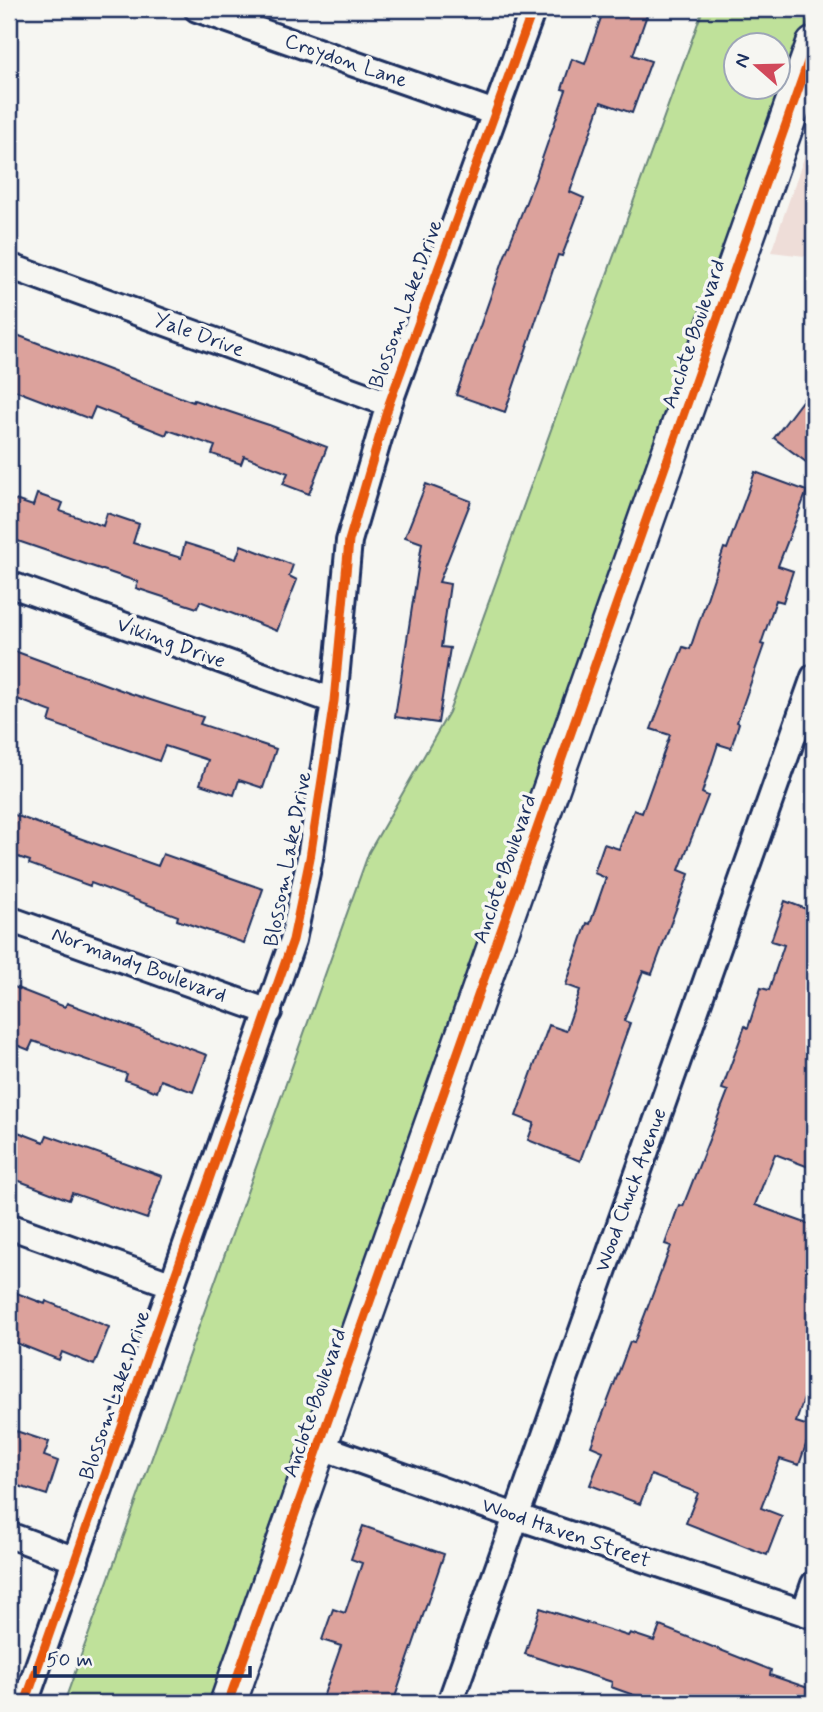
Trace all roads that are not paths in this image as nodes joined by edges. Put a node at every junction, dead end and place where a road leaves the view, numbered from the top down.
1 (197, 9) edge
2 (533, 9) edge
3 (814, 46) edge
4 (495, 113) junction
5 (9, 266) edge
6 (389, 404) junction
7 (9, 584) edge
8 (814, 677) edge
9 (334, 701) junction
10 (9, 919) edge
11 (268, 1012) junction
12 (9, 1226) edge
13 (173, 1285) junction
14 (319, 1446) junction
15 (515, 1516) junction
16 (9, 1535) edge
17 (76, 1560) junction
18 (814, 1584) edge
19 (809, 1615) edge
20 (25, 1703) edge
21 (228, 1703) edge
22 (450, 1703) edge

1 - 4 street, Croydon Lane
2 - 4 street, Blossom Lake Drive
3 - 14 street, Anclote Boulevard
4 - 6 street, Blossom Lake Drive
5 - 6 street, Yale Drive
6 - 9 street, Blossom Lake Drive
7 - 9 street, Viking Drive
8 - 15 street, Wood Chuck Avenue
9 - 11 street, Blossom Lake Drive
10 - 11 street, Normandy Boulevard
11 - 13 street, Blossom Lake Drive
12 - 13 street
13 - 17 street, Blossom Lake Drive
14 - 15 street, Wood Haven Street
14 - 21 street, Anclote Boulevard
15 - 19 street, Wood Haven Street
15 - 22 street, Wood Chuck Avenue
16 - 17 street
17 - 20 street, Blossom Lake Drive
18 - 19 street

